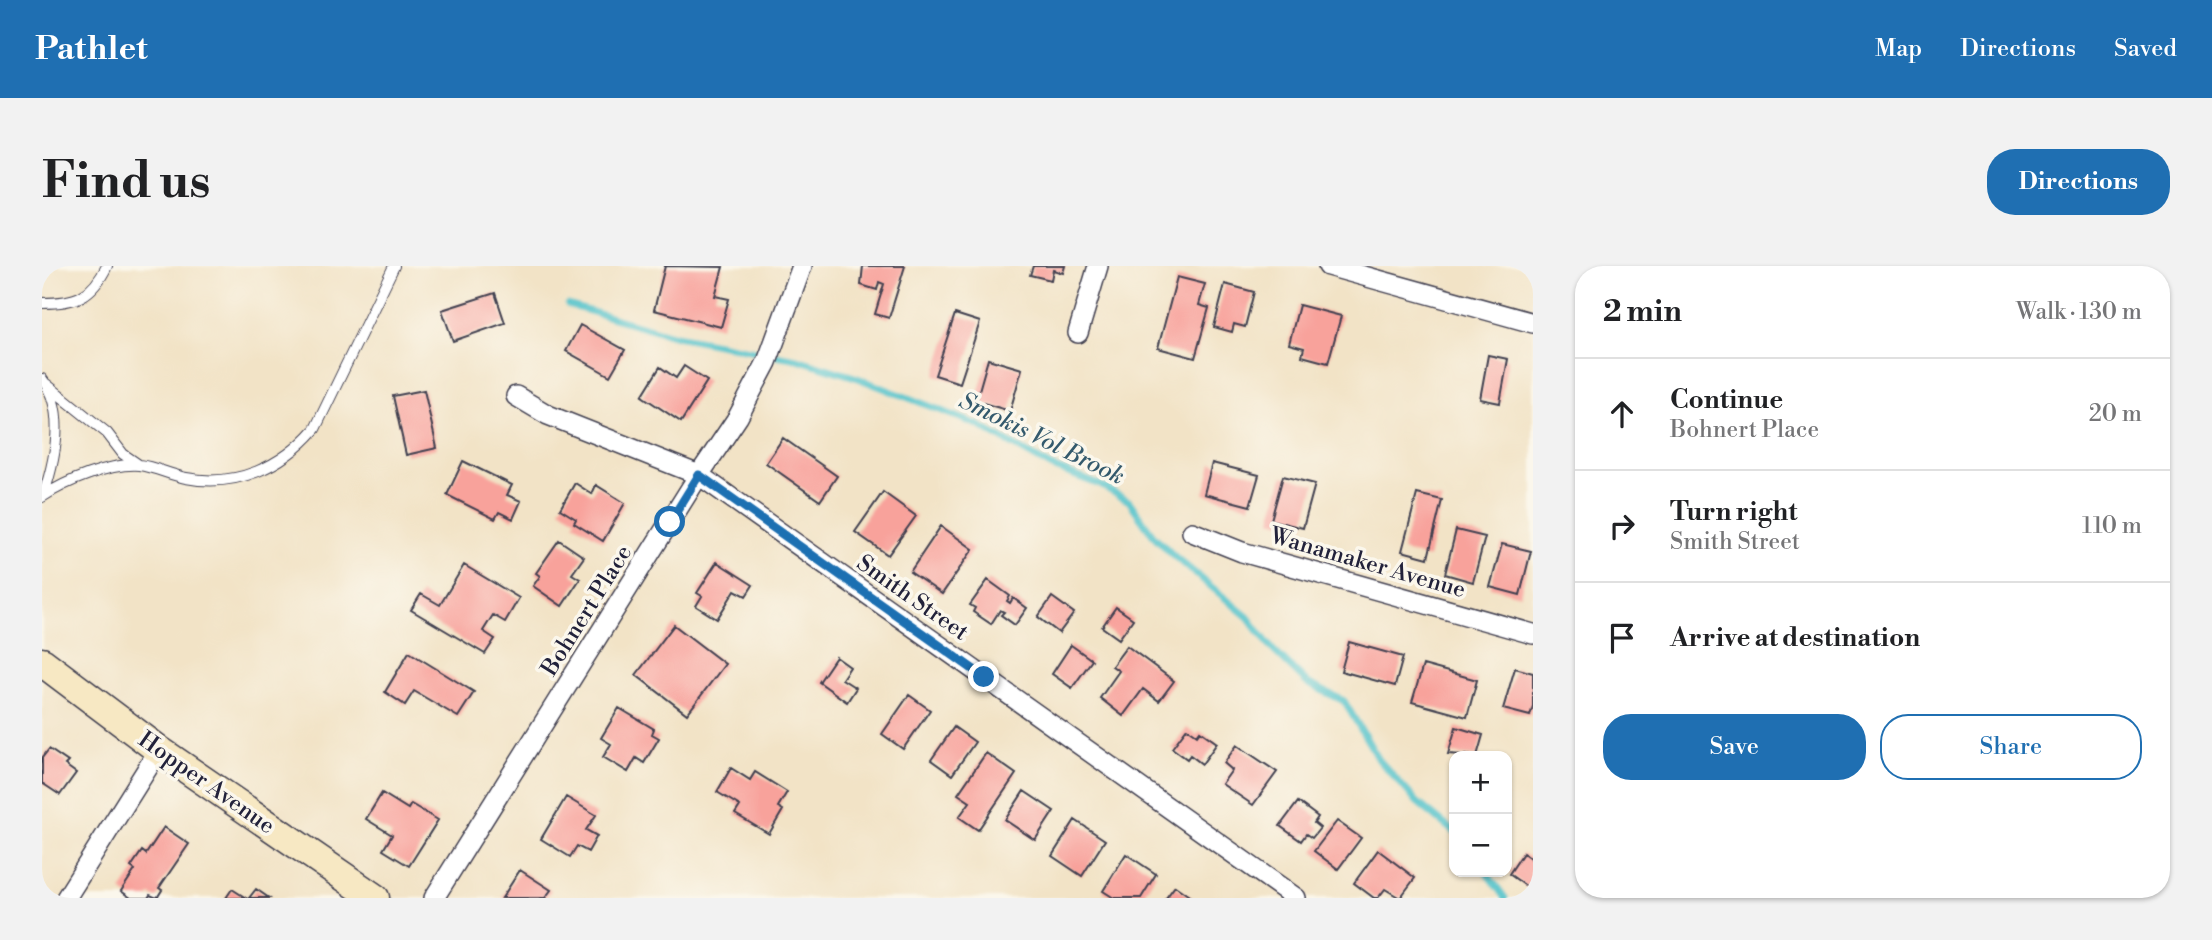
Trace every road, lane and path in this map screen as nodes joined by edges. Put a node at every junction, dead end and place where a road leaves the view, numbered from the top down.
1 (107, 266) edge
2 (394, 266) edge
3 (802, 266) edge
4 (1098, 266) edge
5 (1328, 266) edge
6 (42, 303) edge
7 (1533, 323) edge
8 (1077, 333) dead end
9 (44, 382) edge
10 (516, 396) dead end
11 (139, 465) junction
12 (699, 475) junction
13 (42, 496) edge
14 (1192, 532) dead end
15 (1533, 634) edge
16 (42, 663) edge
17 (159, 750) junction
18 (66, 898) edge
19 (375, 898) edge
20 (434, 898) edge
21 (1296, 898) edge

1 - 6 lane
2 - 11 lane
3 - 12 street, Bohnert Place
4 - 8 street
5 - 7 street
9 - 11 lane
9 - 13 lane
10 - 12 street, Smith Street
11 - 13 lane
12 - 20 street, Bohnert Place
12 - 21 street, Smith Street
14 - 15 street, Wanamaker Avenue
16 - 17 street, Hopper Avenue
17 - 18 street
17 - 19 street, Hopper Avenue

